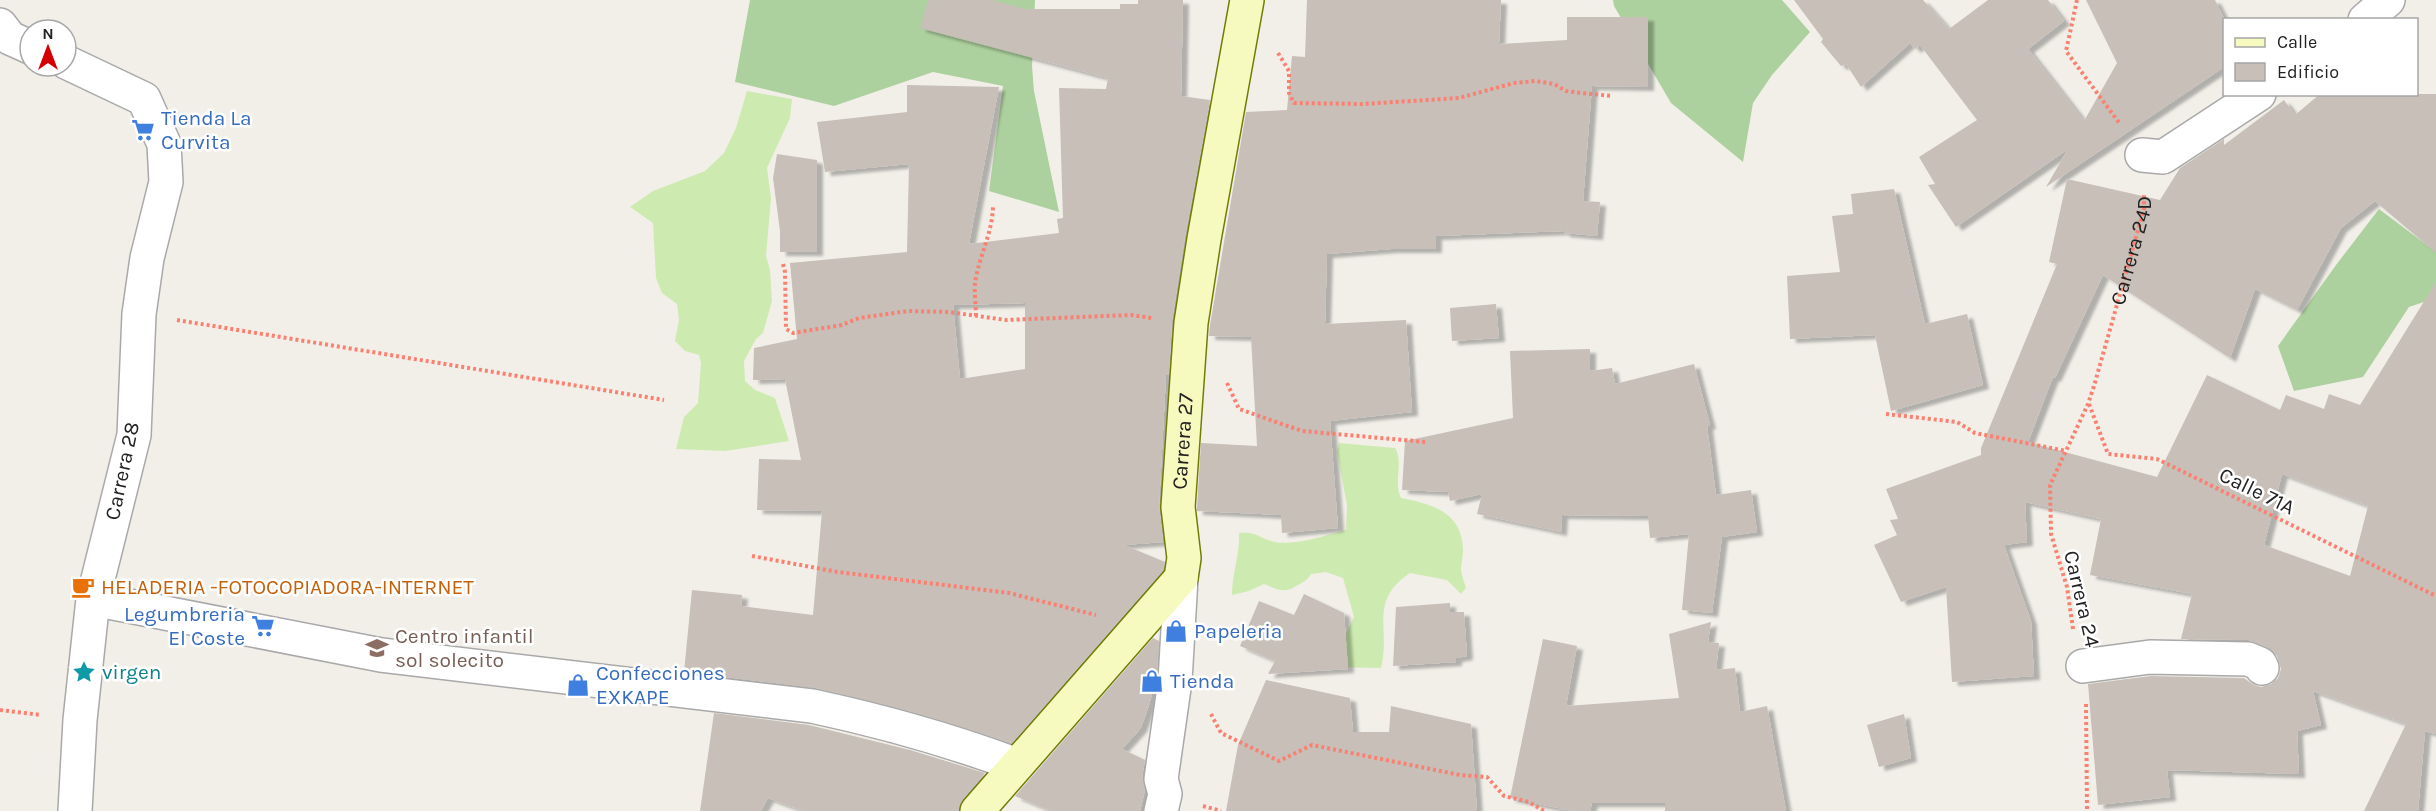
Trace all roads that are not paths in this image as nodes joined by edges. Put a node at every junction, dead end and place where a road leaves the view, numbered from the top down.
1 (2388, 0) edge
2 (1244, 16) edge
3 (2367, 18) edge
4 (0, 25) edge
5 (18, 42) edge
6 (78, 68) edge
7 (2256, 96) edge
8 (2142, 155) road end
9 (1181, 578) junction
10 (93, 598) junction
11 (2083, 666) road end
12 (2262, 668) dead end
13 (1017, 765) junction
14 (75, 811) edge
15 (977, 811) edge
16 (1161, 811) edge

1 - 3 street
2 - 9 street, Carrera 27
4 - 5 street
6 - 10 street, Carrera 28
7 - 8 street
9 - 13 street
9 - 16 street
10 - 13 street
10 - 14 street, Carrera 28
11 - 12 street
13 - 15 street

